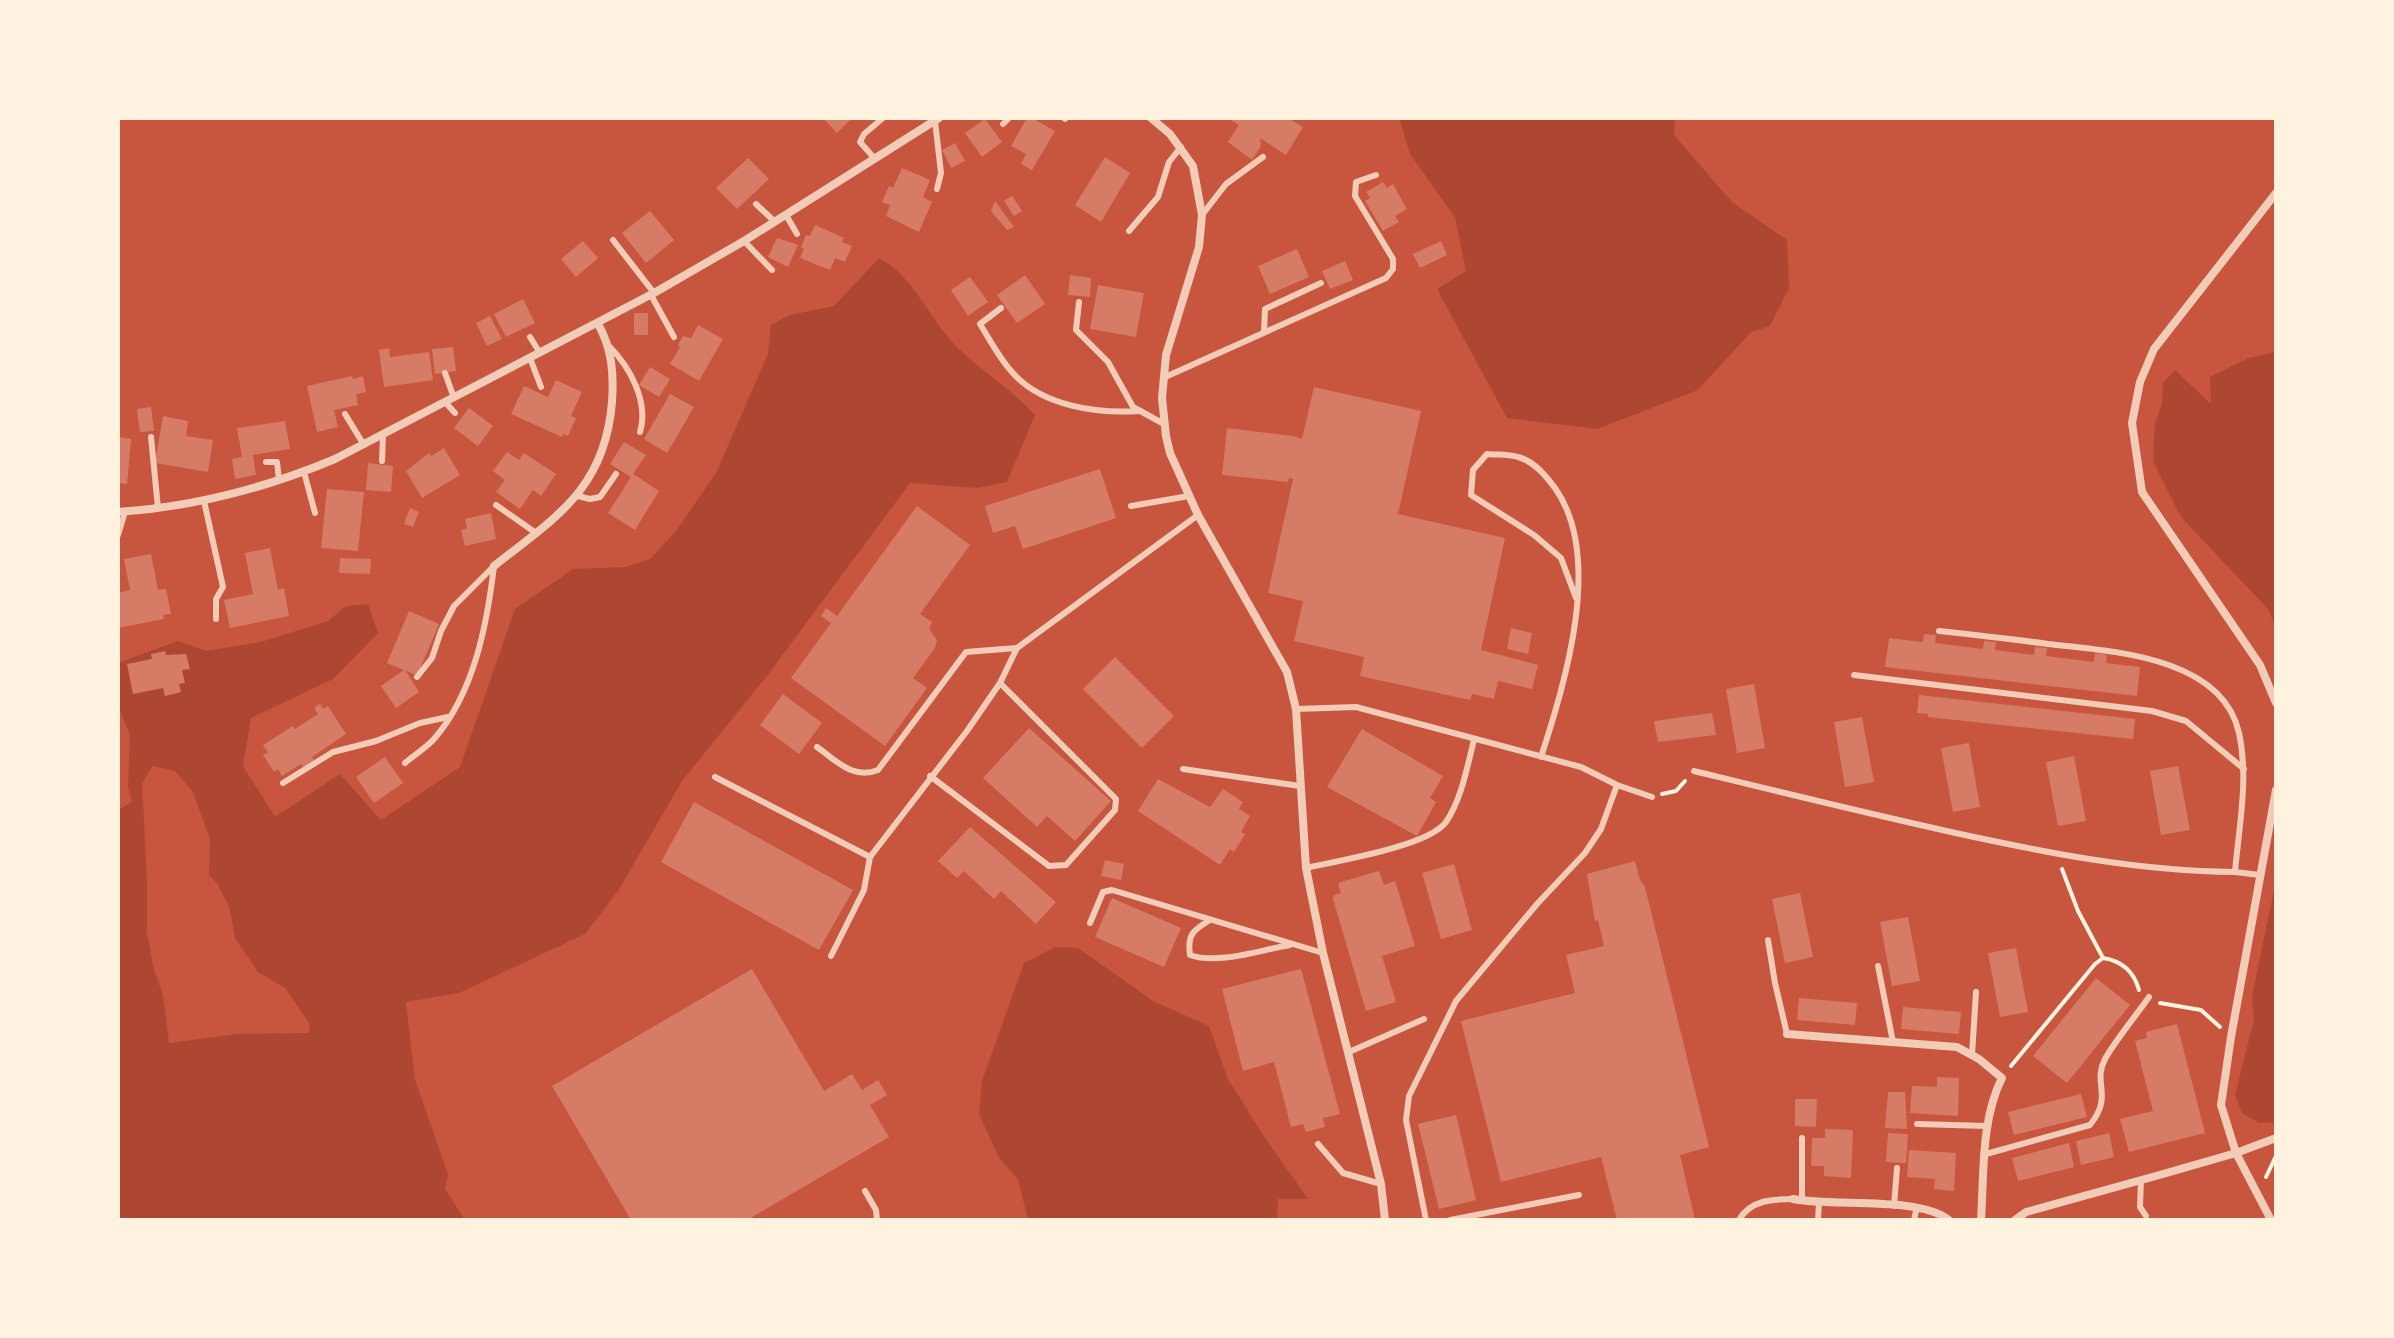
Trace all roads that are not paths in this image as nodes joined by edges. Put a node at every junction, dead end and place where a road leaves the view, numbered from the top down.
1 (883, 118) edge
2 (1009, 118) edge
3 (1151, 118) edge
4 (937, 119) edge
5 (1003, 124) dead end
6 (1181, 147) junction
7 (1263, 157) dead end
8 (875, 159) junction
9 (1376, 175) dead end
10 (937, 189) dead end
11 (2276, 193) edge
12 (756, 204) dead end
13 (786, 215) junction
14 (1202, 215) junction
15 (775, 222) junction
16 (1129, 231) dead end
17 (797, 234) dead end
18 (613, 240) dead end
19 (744, 241) junction
20 (772, 270) dead end
21 (1321, 283) dead end
22 (652, 294) junction
23 (1079, 302) dead end
24 (1001, 308) dead end
25 (598, 324) junction
26 (1264, 332) junction
27 (530, 337) dead end
28 (674, 337) dead end
29 (609, 346) junction
30 (540, 353) junction
31 (530, 358) junction
32 (445, 373) dead end
33 (1163, 378) junction
34 (541, 387) dead end
35 (454, 398) junction
36 (445, 402) junction
37 (1140, 411) junction
38 (455, 413) dead end
39 (345, 414) dead end
40 (1164, 424) junction
41 (640, 432) dead end
42 (383, 436) junction
43 (151, 437) dead end
44 (364, 445) junction
45 (382, 461) dead end
46 (266, 462) dead end
47 (304, 472) junction
48 (616, 474) dead end
49 (279, 480) junction
50 (578, 496) junction
51 (1189, 496) junction
52 (204, 501) junction
53 (496, 505) dead end
54 (1131, 506) dead end
55 (158, 508) junction
56 (122, 512) edge
57 (315, 513) dead end
58 (1198, 515) junction
59 (536, 533) junction
60 (118, 535) edge
61 (494, 566) junction
62 (1576, 598) junction
63 (216, 619) dead end
64 (1939, 631) dead end
65 (1017, 648) junction
66 (1854, 675) dead end
67 (417, 677) dead end
68 (1000, 683) junction
69 (2276, 703) edge
70 (1296, 709) junction
71 (448, 717) junction
72 (1474, 740) junction
73 (817, 747) dead end
74 (1541, 757) junction
75 (405, 763) dead end
76 (1183, 769) dead end
77 (2244, 769) junction
78 (1694, 771) road end
79 (930, 776) junction
80 (715, 777) dead end
81 (283, 783) dead end
82 (1617, 785) junction
83 (1300, 786) junction
84 (2276, 790) edge
85 (1652, 797) road end
86 (870, 857) junction
87 (1306, 868) junction
88 (2235, 872) junction
89 (2260, 875) junction
90 (1210, 920) junction
91 (1090, 923) dead end
92 (1768, 940) dead end
93 (1293, 945) junction
94 (1323, 953) junction
95 (831, 956) dead end
96 (1878, 966) dead end
97 (1976, 992) dead end
98 (2149, 997) road end
99 (1424, 1019) dead end
100 (1787, 1034) joint
101 (1893, 1042) junction
102 (1349, 1052) junction
103 (1972, 1055) junction
104 (1917, 1124) dead end
105 (1987, 1126) junction
106 (1802, 1138) dead end
107 (2276, 1138) edge
108 (1318, 1144) dead end
109 (2236, 1153) junction
110 (1986, 1154) junction
111 (1897, 1168) dead end
112 (2141, 1180) junction
113 (1381, 1184) junction
114 (865, 1191) dead end
115 (1579, 1195) dead end
116 (1798, 1200) junction
117 (1819, 1202) junction
118 (1894, 1206) junction
119 (1917, 1207) junction
120 (2146, 1216) dead end
121 (877, 1220) edge
122 (1385, 1220) edge
123 (1426, 1220) edge
124 (1450, 1220) edge
125 (1739, 1220) edge
126 (1818, 1220) edge
127 (1914, 1220) edge
128 (1949, 1220) edge
129 (1981, 1220) edge
130 (2015, 1220) edge
131 (2271, 1220) edge

1 - 8 lane
2 - 5 lane
3 - 6 street
4 - 8 street
4 - 10 lane
6 - 14 street
6 - 16 lane
7 - 14 lane
8 - 13 street
9 - 26 lane
11 - 69 street
12 - 15 lane
13 - 15 street
13 - 17 lane
14 - 33 street
15 - 19 street
18 - 22 lane
19 - 20 lane
19 - 22 street
21 - 26 lane
22 - 25 street
22 - 28 lane
23 - 37 lane
24 - 37 lane
25 - 29 street
25 - 30 street
26 - 33 lane
27 - 30 lane
29 - 41 lane
29 - 50 street
30 - 31 street
31 - 34 lane
31 - 35 street
32 - 35 lane
33 - 40 street
35 - 36 street
36 - 38 lane
36 - 42 street
37 - 40 lane
39 - 44 lane
40 - 51 street
42 - 44 street
42 - 45 lane
43 - 55 lane
44 - 47 street
46 - 49 lane
47 - 49 street
47 - 57 lane
48 - 50 lane
49 - 52 street
50 - 59 street
51 - 54 lane
51 - 58 street
52 - 55 street
52 - 63 lane
53 - 59 lane
55 - 56 street
56 - 60 lane
58 - 65 lane
58 - 70 street
59 - 61 street
61 - 67 lane
61 - 71 lane
62 - 62 lane
62 - 74 lane
64 - 77 lane
65 - 68 lane
65 - 73 lane
66 - 77 lane
68 - 79 lane
68 - 79 lane
70 - 72 lane
70 - 83 street
71 - 75 lane
71 - 81 lane
72 - 74 lane
72 - 87 lane
74 - 82 lane
76 - 83 lane
77 - 88 lane
78 - 88 lane
79 - 86 lane
80 - 86 lane
82 - 85 lane
82 - 123 lane
83 - 87 street
84 - 89 street
86 - 95 lane
87 - 94 street
88 - 89 lane
89 - 109 street
90 - 91 lane
90 - 93 lane
90 - 93 lane
92 - 100 lane
93 - 94 lane
94 - 102 street
96 - 101 lane
97 - 103 lane
98 - 110 lane
99 - 102 lane
100 - 101 street
101 - 103 street
102 - 113 street
103 - 105 street
104 - 105 lane
105 - 110 street
106 - 116 lane
107 - 109 street
108 - 113 lane
109 - 112 street
109 - 131 street
110 - 129 street
111 - 118 lane
112 - 120 lane
112 - 130 street
113 - 122 street
114 - 121 lane
115 - 124 lane
116 - 117 street
116 - 125 lane
117 - 118 street
117 - 126 lane
118 - 119 street
119 - 127 lane
119 - 128 street

